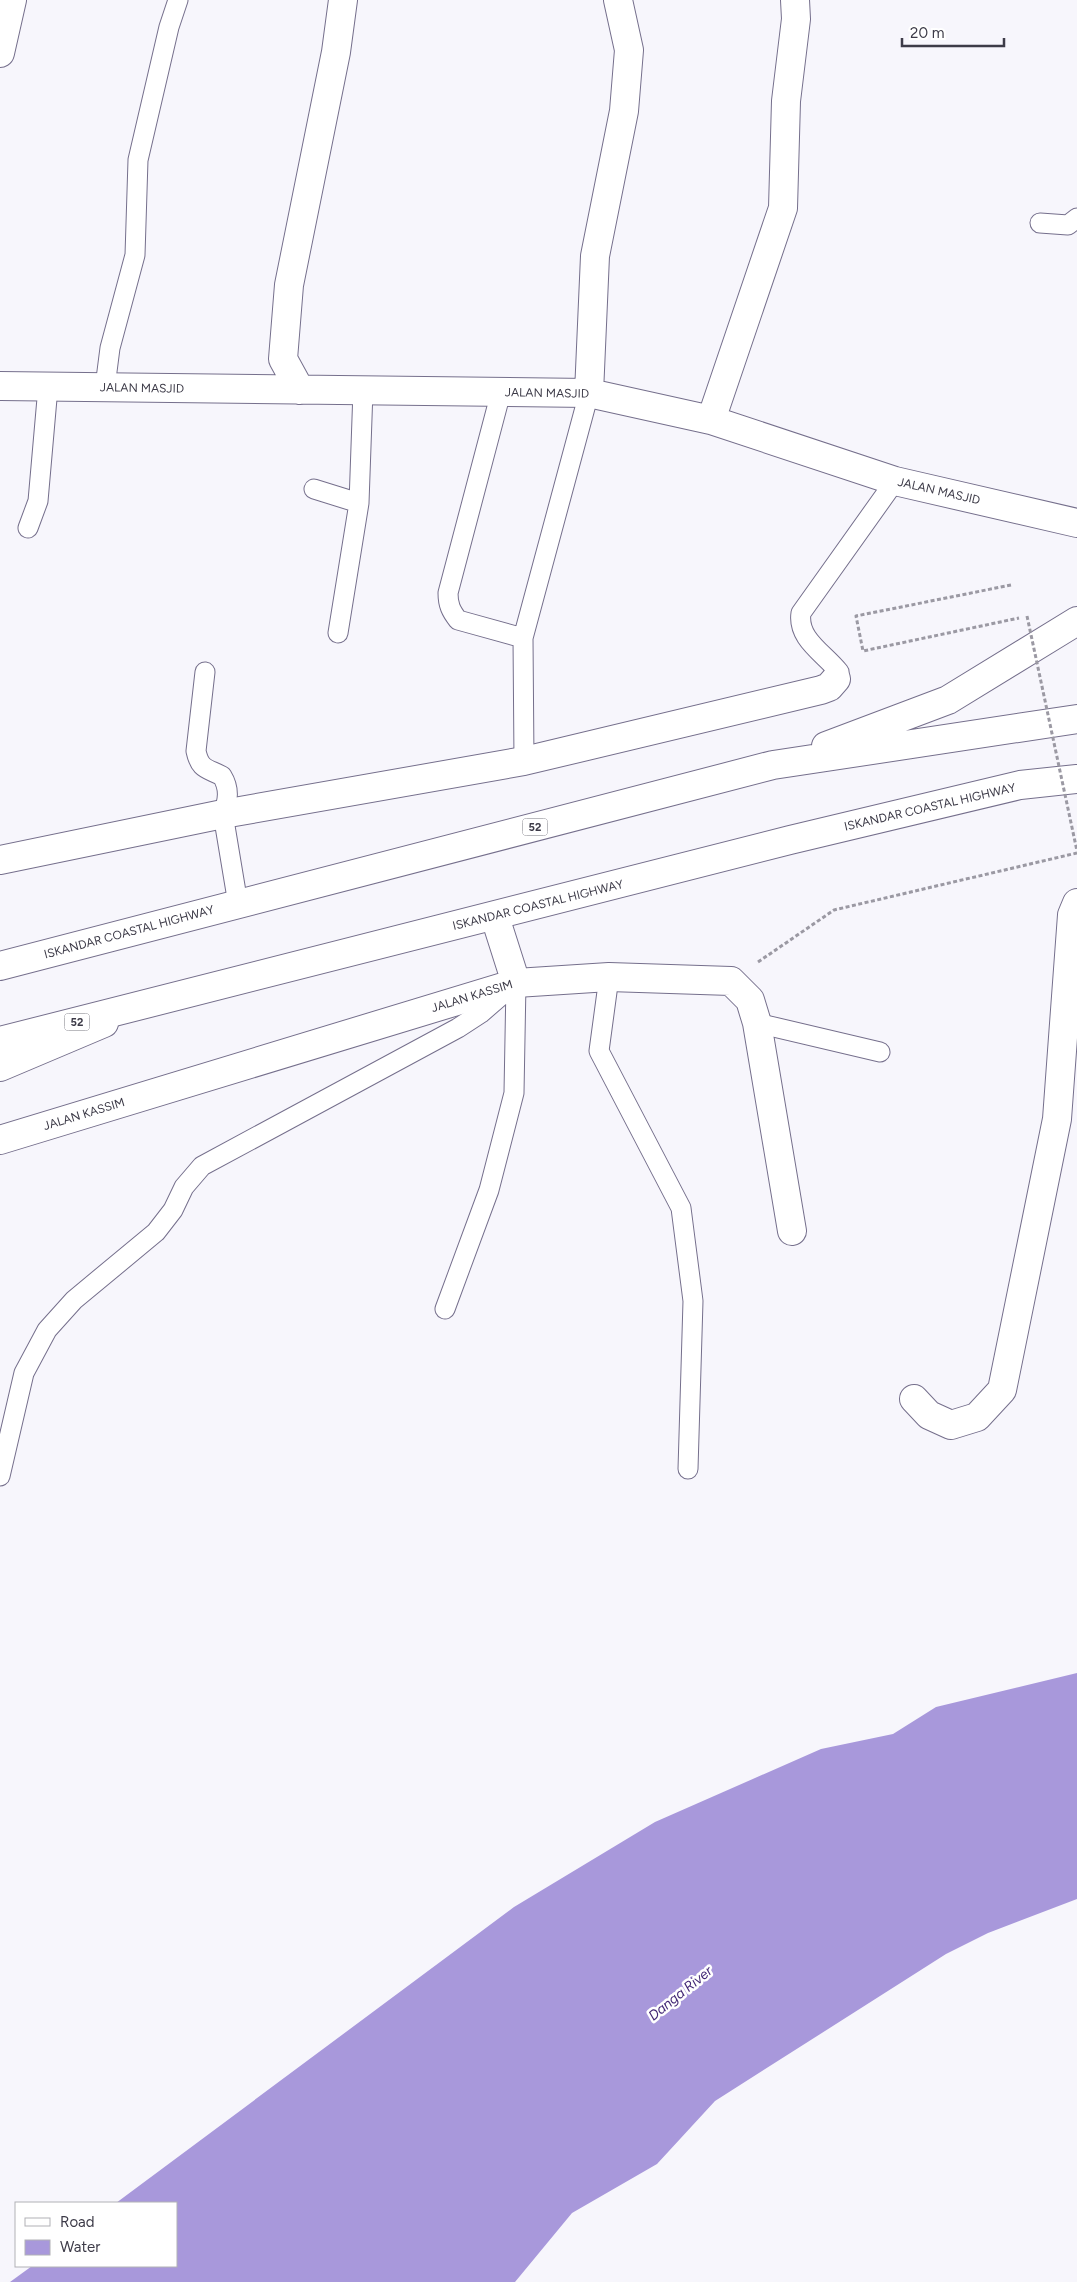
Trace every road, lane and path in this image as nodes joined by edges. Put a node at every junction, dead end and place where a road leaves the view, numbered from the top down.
1 (12, 0) edge
2 (178, 0) edge
3 (343, 0) edge
4 (618, 0) edge
5 (795, 0) edge
6 (0, 53) edge
7 (1077, 218) edge
8 (1040, 223) dead end
9 (0, 386) edge
10 (48, 387) junction
11 (105, 387) junction
12 (300, 390) junction
13 (363, 390) junction
14 (501, 392) junction
15 (589, 393) junction
16 (711, 420) junction
17 (895, 481) junction
18 (314, 489) dead end
19 (360, 503) junction
20 (1077, 523) edge
21 (28, 528) dead end
22 (1011, 584) dead end
23 (1077, 621) edge
24 (338, 633) dead end
25 (523, 638) junction
26 (205, 672) dead end
27 (836, 680) joint
28 (1077, 719) edge
29 (524, 760) junction
30 (773, 766) junction
31 (1077, 779) edge
32 (223, 814) junction
33 (1077, 852) edge
34 (0, 860) edge
35 (1077, 903) edge
36 (238, 904) junction
37 (495, 917) junction
38 (6, 963) edge
39 (609, 977) junction
40 (731, 981) junction
41 (516, 982) junction
42 (154, 1002) junction
43 (757, 1023) junction
44 (0, 1041) edge
45 (880, 1052) dead end
46 (0, 1067) edge
47 (0, 1140) edge
48 (792, 1231) dead end
49 (445, 1309) dead end
50 (914, 1399) dead end
51 (688, 1469) dead end
52 (0, 1476) edge

1 - 6 main road
2 - 11 lane
3 - 12 main road
4 - 15 main road
5 - 16 main road
7 - 8 lane
9 - 10 main road, JALAN MASJID
10 - 11 main road, JALAN MASJID
10 - 21 lane
11 - 12 main road, JALAN MASJID
12 - 13 main road, JALAN MASJID
13 - 14 main road, JALAN MASJID
13 - 19 lane
14 - 15 main road, JALAN MASJID
14 - 25 lane
15 - 16 main road, JALAN MASJID
15 - 25 lane
16 - 17 main road, JALAN MASJID
17 - 20 main road, JALAN MASJID
17 - 27 lane
18 - 19 lane
19 - 24 lane
22 - 33 path, bridge
23 - 30 main road
25 - 29 lane
26 - 32 lane
27 - 29 main road
28 - 30 main road, ISKANDAR COASTAL HIGHWAY / 52
29 - 32 main road
30 - 36 main road, ISKANDAR COASTAL HIGHWAY / 52
31 - 37 main road, ISKANDAR COASTAL HIGHWAY / 52
32 - 34 main road
32 - 36 lane
33 - 40 path
35 - 50 main road
36 - 38 main road, ISKANDAR COASTAL HIGHWAY / 52
37 - 41 main road
37 - 42 main road, ISKANDAR COASTAL HIGHWAY / 52
39 - 40 main road, JALAN KASSIM
39 - 41 main road, JALAN KASSIM
39 - 51 lane
40 - 43 main road
41 - 47 main road, JALAN KASSIM
41 - 49 lane
41 - 52 lane
42 - 44 main road, ISKANDAR COASTAL HIGHWAY / 52
42 - 46 main road
43 - 45 lane
43 - 48 main road

